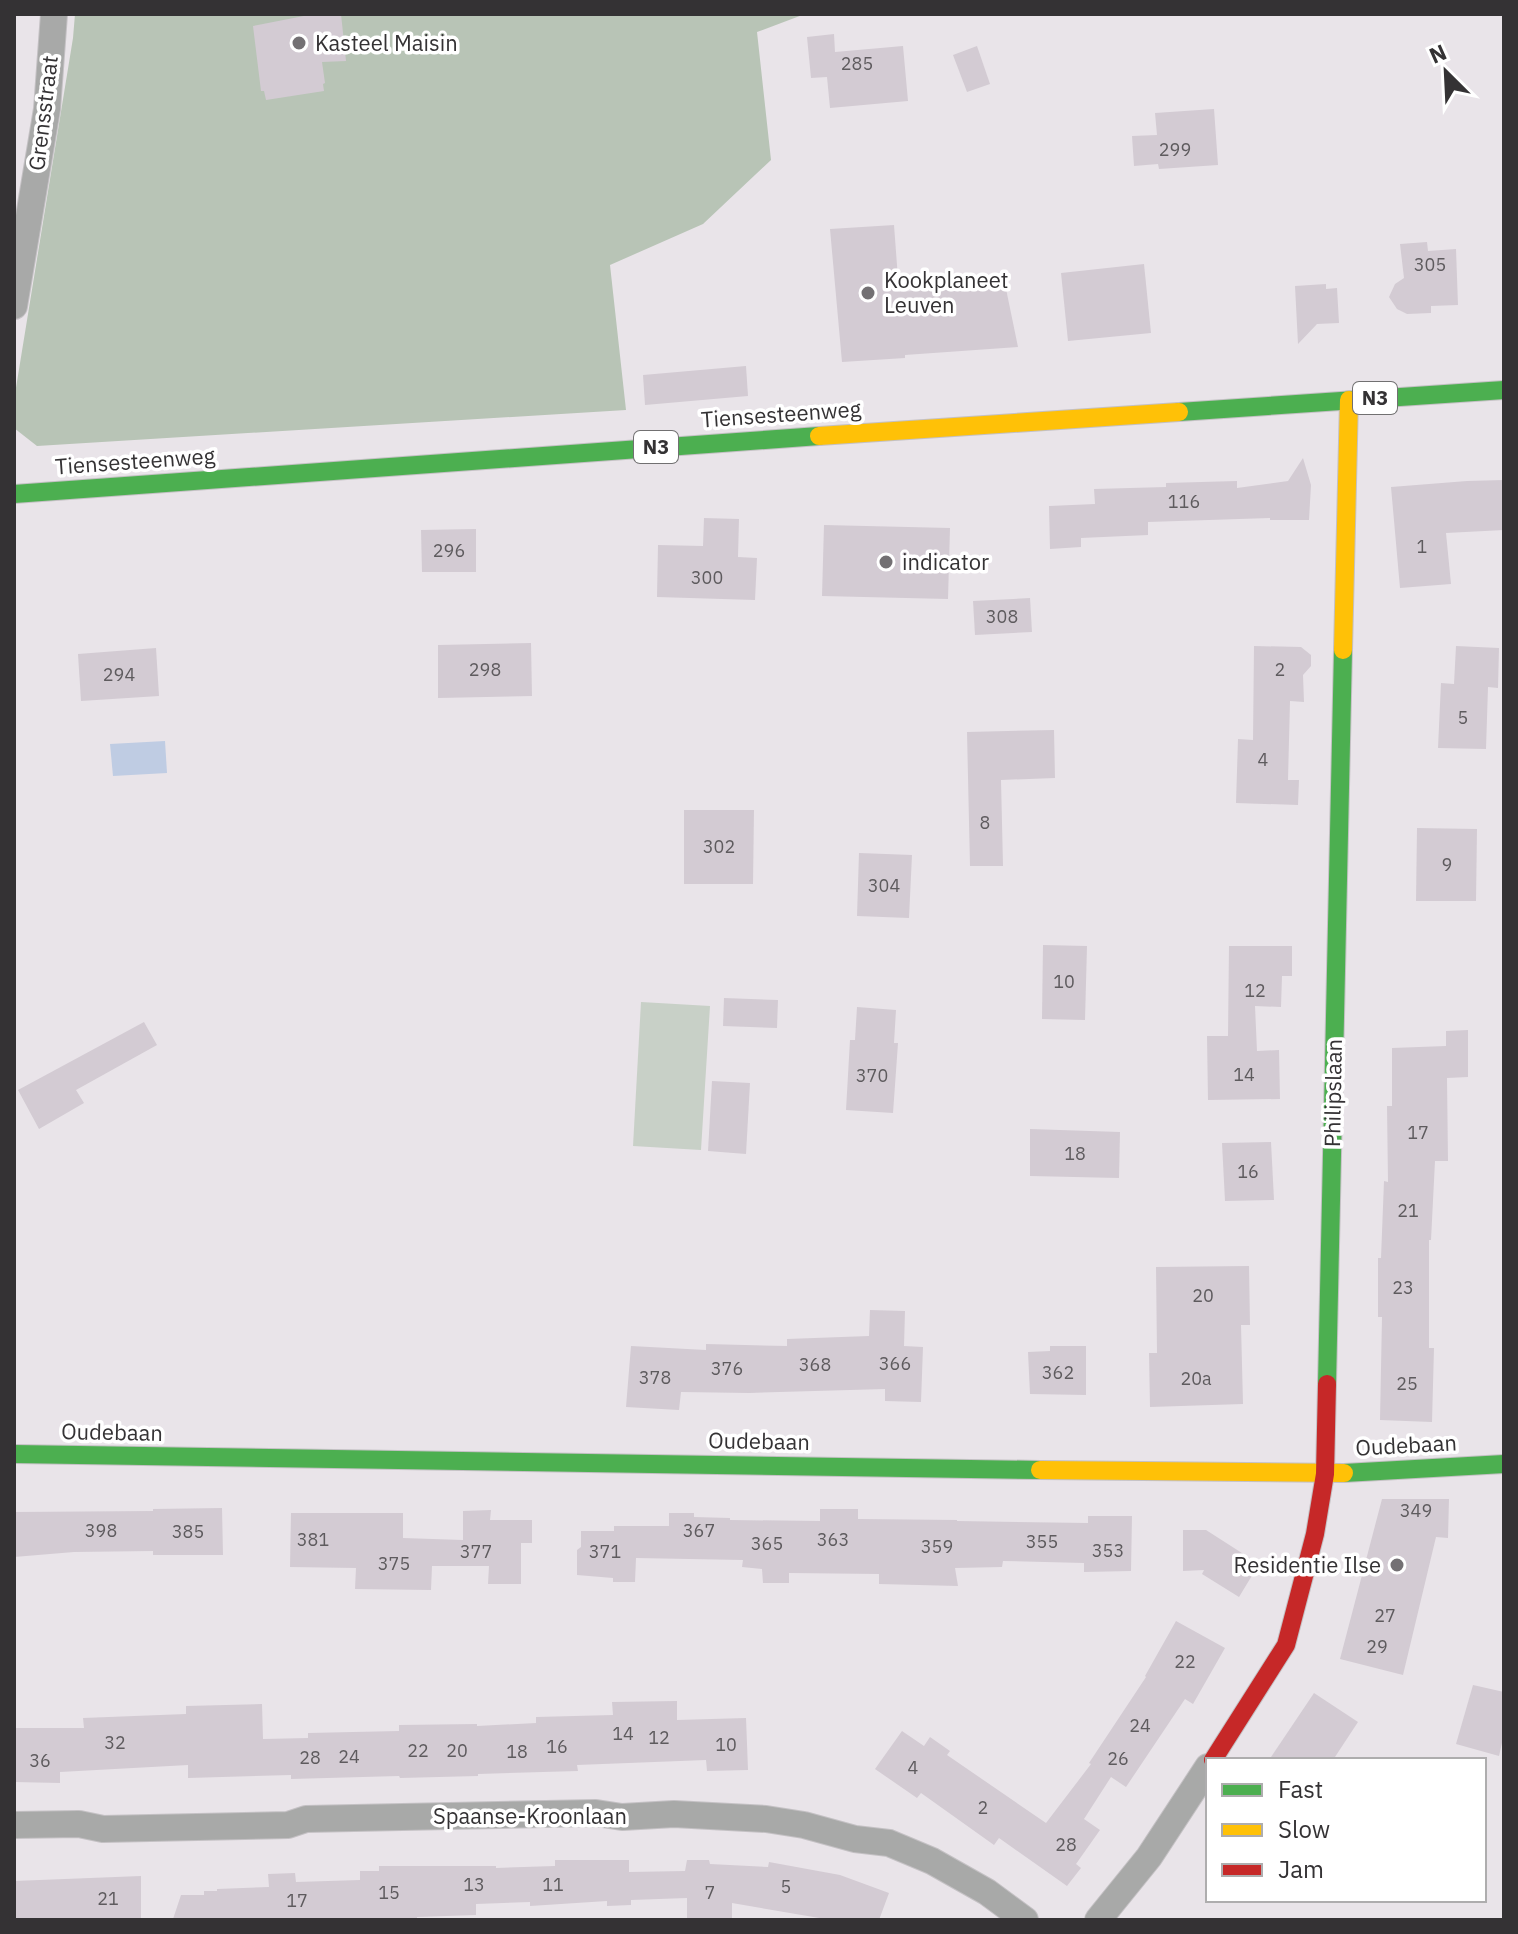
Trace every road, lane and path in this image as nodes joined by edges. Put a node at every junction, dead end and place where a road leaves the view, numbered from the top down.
1 (54, 14) edge
2 (14, 306) edge
3 (1504, 390) edge
4 (1349, 400) junction
5 (14, 494) edge
6 (14, 1454) edge
7 (1504, 1464) edge
8 (1325, 1474) junction
9 (1214, 1758) edge
10 (1206, 1770) edge
11 (14, 1825) edge
12 (1025, 1920) edge
13 (1098, 1920) edge

1 - 2 street, Grensstraat
3 - 4 street, Tiensesteenweg / N3
4 - 5 street, Tiensesteenweg / N3
4 - 8 street, Philipslaan
6 - 8 street, Oudebaan
7 - 8 street, Oudebaan
8 - 9 street, Philipslaan
10 - 13 street
11 - 12 street, Spaanse-Kroonlaan

